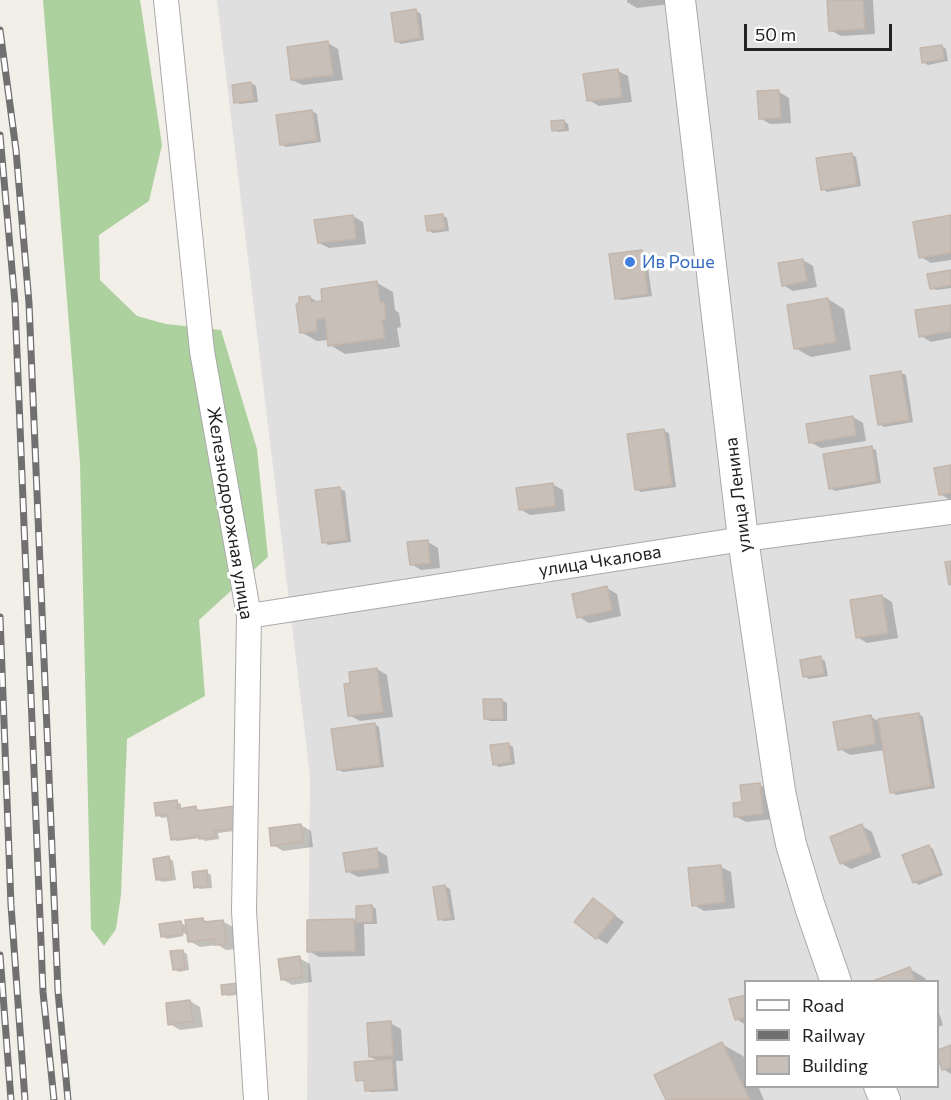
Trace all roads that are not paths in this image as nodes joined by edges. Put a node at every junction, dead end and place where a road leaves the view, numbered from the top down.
1 (166, 0) edge
2 (680, 0) edge
3 (951, 512) edge
4 (743, 539) junction
5 (249, 616) junction
6 (836, 980) edge
7 (256, 1100) edge

1 - 5 street, Железнодорожная улица
2 - 4 street, улица Ленина
3 - 4 street, улица Чкалова
4 - 5 street, улица Чкалова
4 - 6 street, улица Ленина
5 - 7 street, Железнодорожная улица

